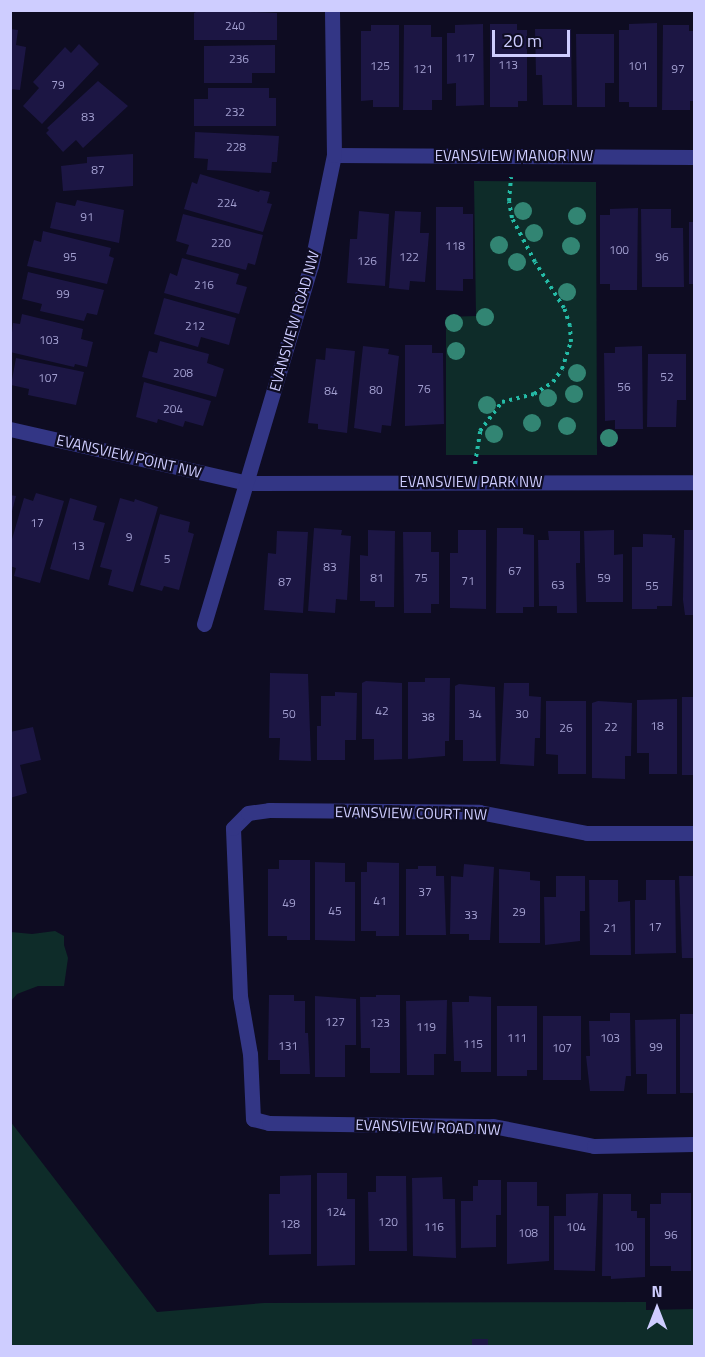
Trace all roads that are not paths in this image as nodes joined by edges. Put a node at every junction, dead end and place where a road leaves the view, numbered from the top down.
1 (332, 10) edge
2 (334, 155) junction
3 (694, 157) edge
4 (10, 429) edge
5 (694, 482) edge
6 (247, 483) junction
7 (204, 624) dead end
8 (694, 833) edge
9 (269, 1123) joint
10 (694, 1144) edge

1 - 2 street, EVANSVIEW ROAD NW
2 - 3 street, EVANSVIEW MANOR NW
2 - 6 street, EVANSVIEW ROAD NW
4 - 6 street, EVANSVIEW POINT NW
5 - 6 street, EVANSVIEW PARK NW
6 - 7 street, EVANSVIEW ROAD NW
8 - 9 street, EVANSVIEW COURT NW
9 - 10 street, EVANSVIEW ROAD NW

